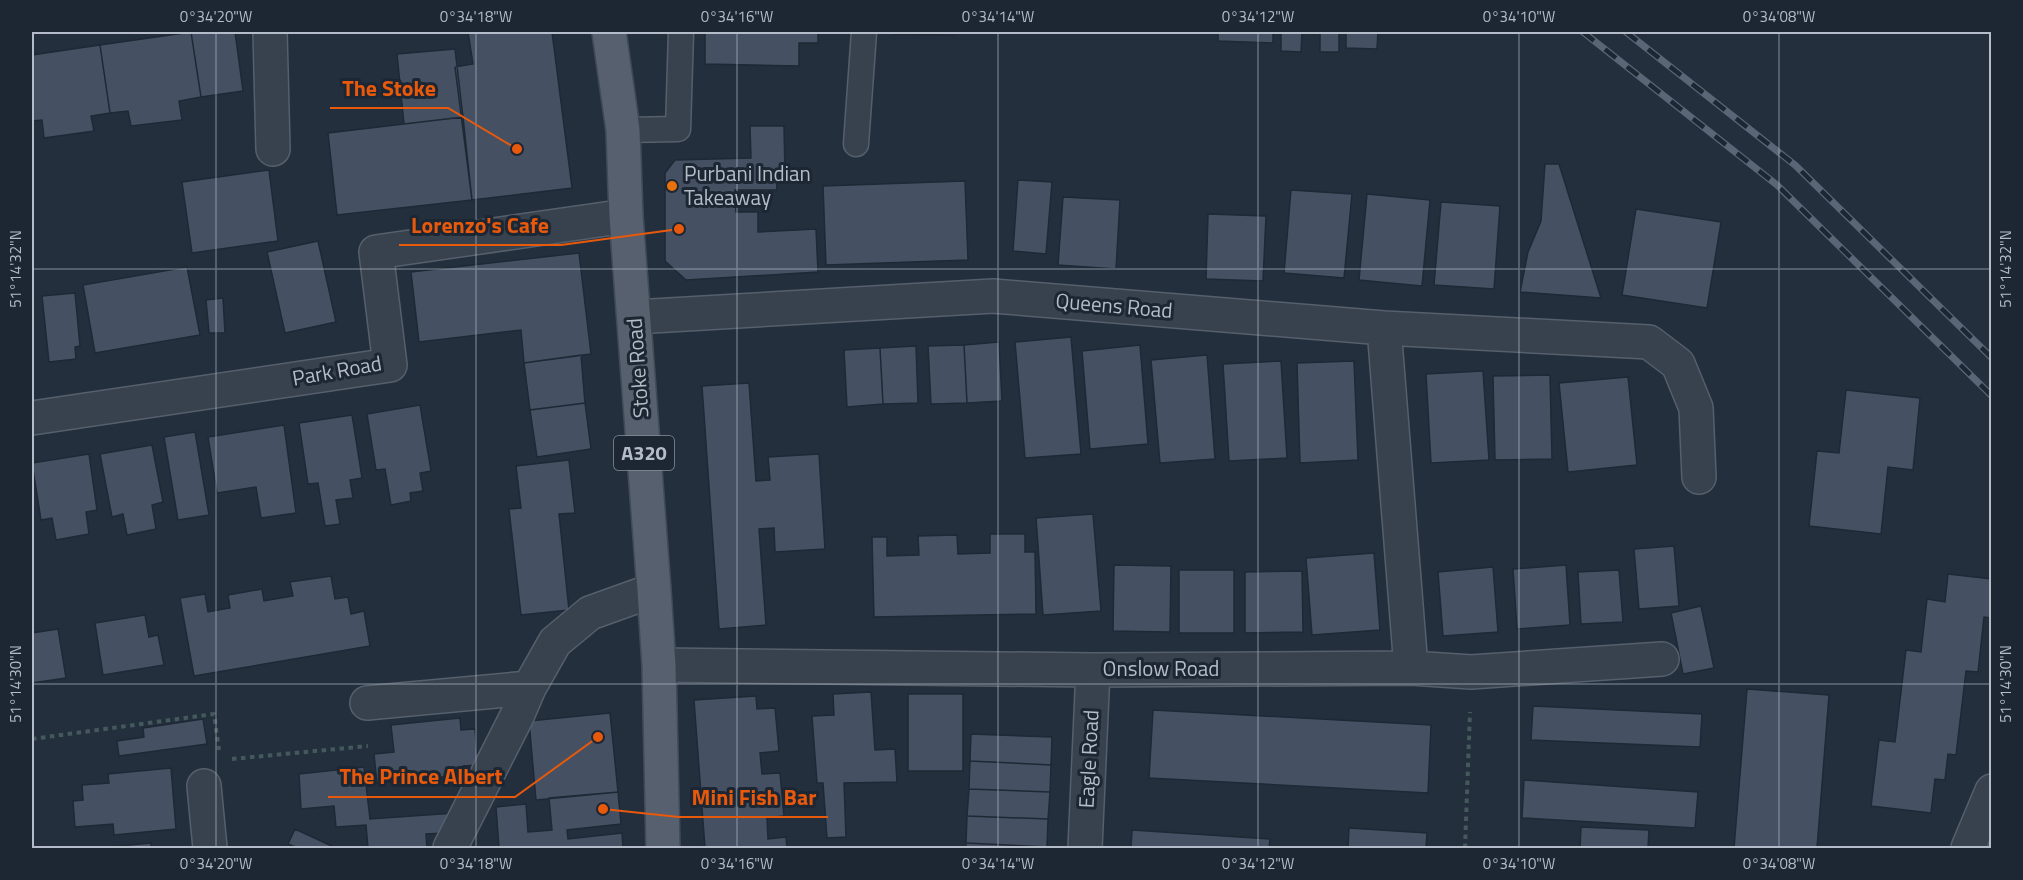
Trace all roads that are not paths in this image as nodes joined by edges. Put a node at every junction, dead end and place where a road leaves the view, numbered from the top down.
1 (270, 32) edge
2 (609, 32) edge
3 (681, 32) edge
4 (864, 32) edge
5 (623, 130) junction
6 (856, 144) dead end
7 (273, 149) dead end
8 (626, 216) junction
9 (635, 317) junction
10 (1384, 328) junction
11 (32, 418) edge
12 (1699, 477) dead end
13 (654, 590) junction
14 (1662, 658) dead end
15 (659, 664) junction
16 (1411, 668) junction
17 (1093, 670) junction
18 (529, 688) junction
19 (367, 703) road end
20 (204, 786) dead end
21 (1992, 790) edge
22 (210, 849) edge
23 (450, 849) edge
24 (663, 849) edge
25 (1085, 849) edge
26 (1968, 849) edge

1 - 7 street
2 - 5 main road, Stoke Road / A320
3 - 5 lane
4 - 6 lane
5 - 8 main road, Stoke Road / A320
8 - 9 main road, Stoke Road / A320
8 - 11 street, Park Road
9 - 10 street, Queens Road
9 - 13 main road, Stoke Road / A320
10 - 12 street, Queens Road
10 - 16 street
13 - 15 main road, Stoke Road / A320
13 - 18 street
14 - 16 street, Onslow Road
15 - 17 street, Onslow Road
15 - 24 main road, Stoke Road / A320
16 - 17 street, Onslow Road
17 - 25 street, Eagle Road
18 - 19 street
18 - 23 street
20 - 22 street
21 - 26 street

